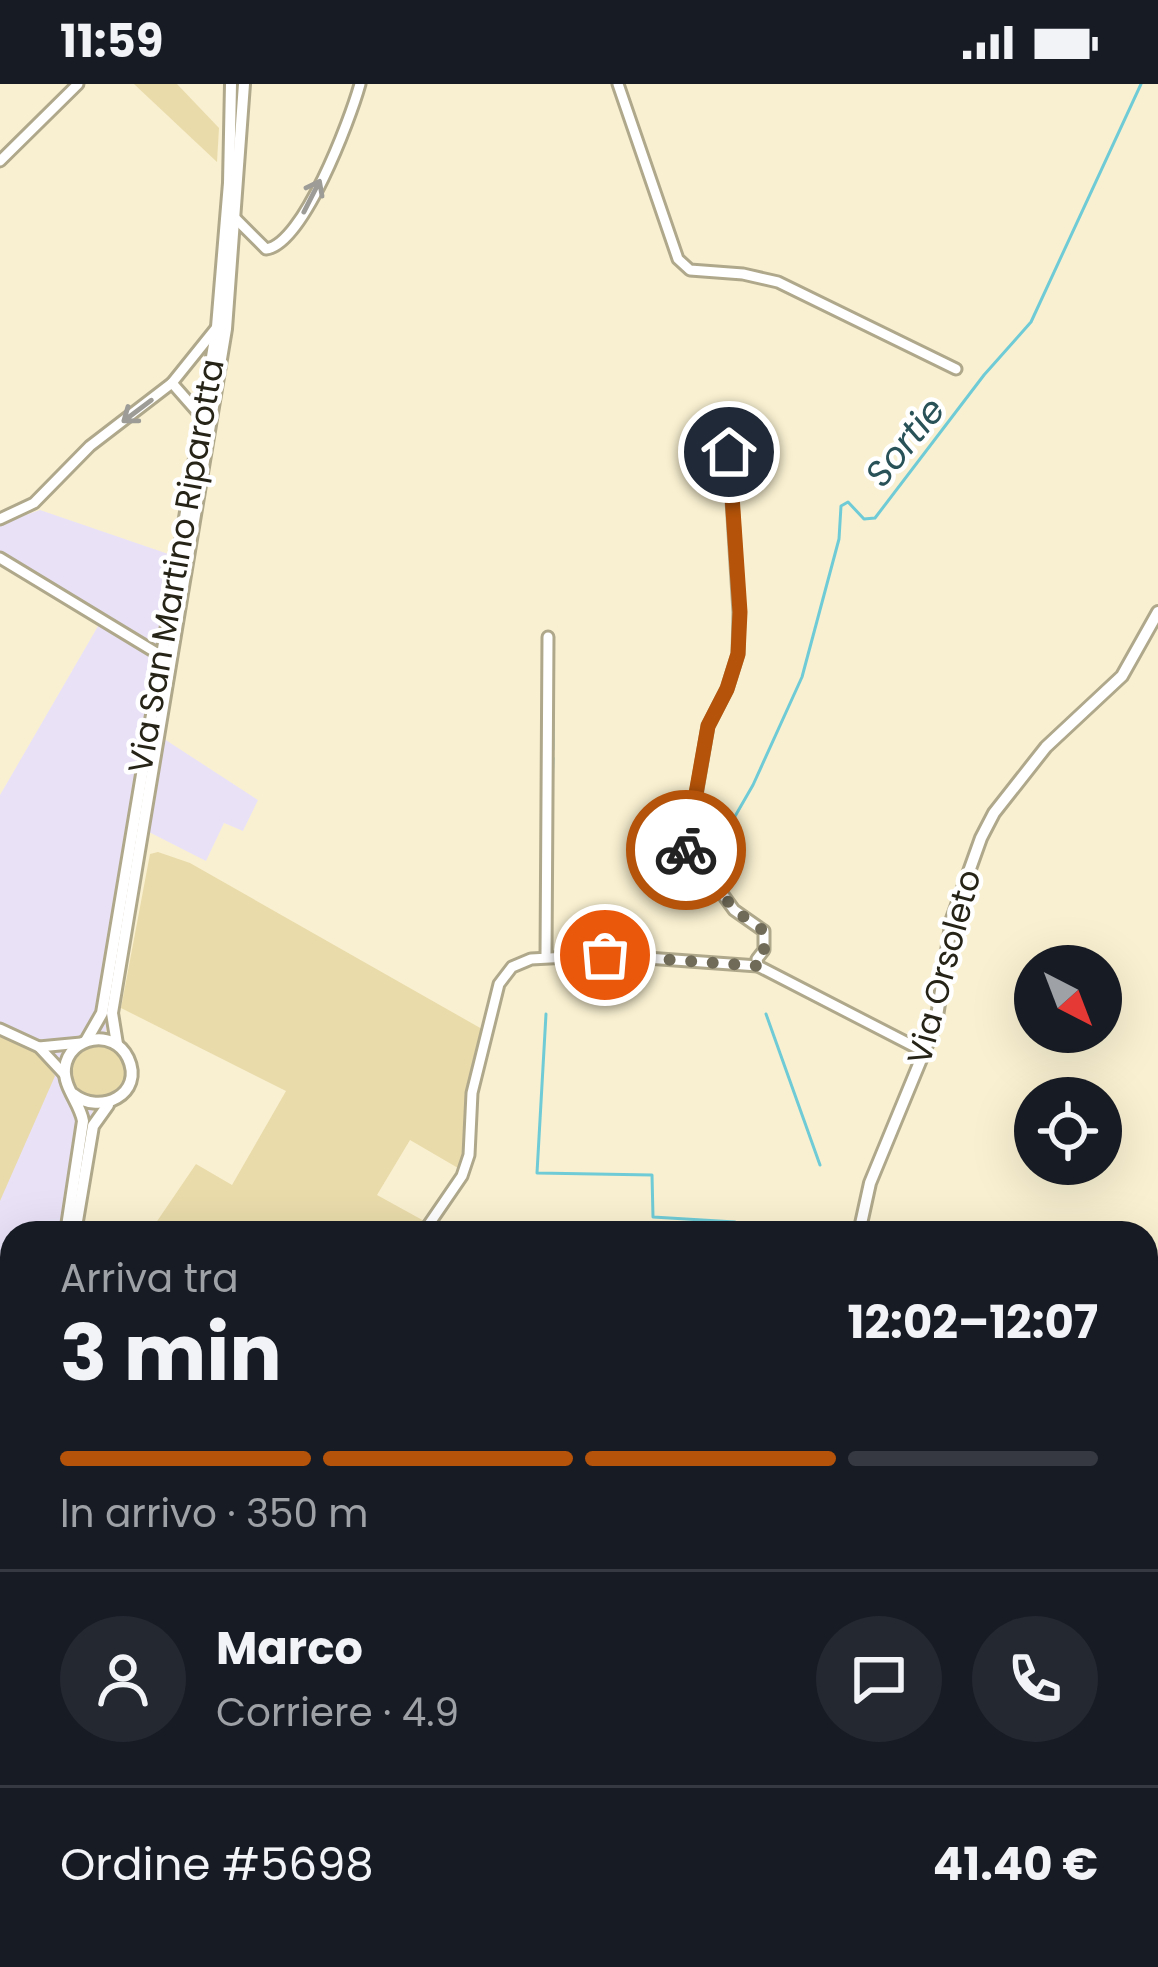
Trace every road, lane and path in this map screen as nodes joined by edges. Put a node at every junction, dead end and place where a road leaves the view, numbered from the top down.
1 (78, 84) edge
2 (231, 84) edge
3 (244, 84) edge
4 (360, 84) edge
5 (618, 84) edge
6 (0, 160) edge
7 (236, 219) junction
8 (217, 327) junction
9 (956, 369) dead end
10 (172, 383) junction
11 (202, 416) junction
12 (729, 452) dead end
13 (0, 519) edge
14 (0, 558) edge
15 (1158, 612) edge
16 (548, 637) dead end
17 (160, 655) junction
18 (546, 957) junction
19 (758, 966) junction
20 (0, 1030) edge
21 (84, 1042) junction
22 (117, 1044) junction
23 (40, 1047) junction
24 (925, 1052) junction
25 (65, 1075) junction
26 (73, 1094) junction
27 (111, 1102) junction
28 (68, 1221) edge
29 (77, 1221) edge
30 (431, 1221) edge
31 (861, 1221) edge

1 - 6 street
2 - 8 street, Via San Martino Riparotta
3 - 7 street, Via San Martino Riparotta
7 -> 4 street
5 - 9 street
7 - 22 street, Via San Martino Riparotta
8 - 10 street
8 - 11 street, Via San Martino Riparotta
10 - 11 street
10 -> 13 street
11 - 17 street, Via San Martino Riparotta
12 - 19 street
14 - 17 street
15 - 24 street, Via Orsoleto
16 - 18 street
17 - 21 street, Via San Martino Riparotta
18 - 19 street
18 - 30 street
19 - 24 street
20 - 23 street
21 - 22 street
21 - 23 street
21 - 25 street
22 - 27 street
23 - 25 street
24 - 31 street, Via Orsoleto
25 - 26 street
26 - 27 street
26 - 28 street
27 - 29 street

